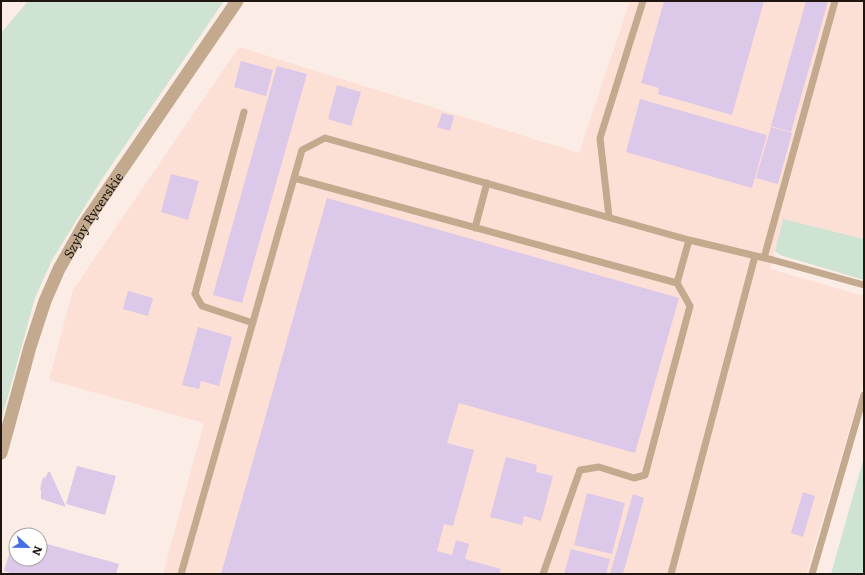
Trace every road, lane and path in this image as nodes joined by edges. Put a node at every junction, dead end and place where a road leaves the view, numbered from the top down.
1 (4, 1) edge
2 (237, 1) edge
3 (644, 1) edge
4 (835, 1) edge
5 (1, 4) edge
6 (244, 112) dead end
7 (294, 178) junction
8 (487, 183) junction
9 (609, 217) junction
10 (475, 228) junction
11 (689, 240) junction
12 (755, 256) junction
13 (764, 258) junction
14 (677, 283) junction
15 (864, 285) edge
16 (253, 323) junction
17 (864, 395) edge
18 (1, 453) edge
19 (181, 574) edge
20 (543, 574) edge
21 (671, 574) edge
22 (812, 574) edge

1 - 5 path
2 - 18 street, Szyby Rycerskie
3 - 9 lane
4 - 13 lane
6 - 16 lane
7 - 8 lane
7 - 10 lane
7 - 16 lane
8 - 9 lane
8 - 10 lane
9 - 11 lane
10 - 14 lane
11 - 12 lane
11 - 14 lane
12 - 13 lane
12 - 21 lane
13 - 15 lane
14 - 20 lane
16 - 19 lane
17 - 22 lane

